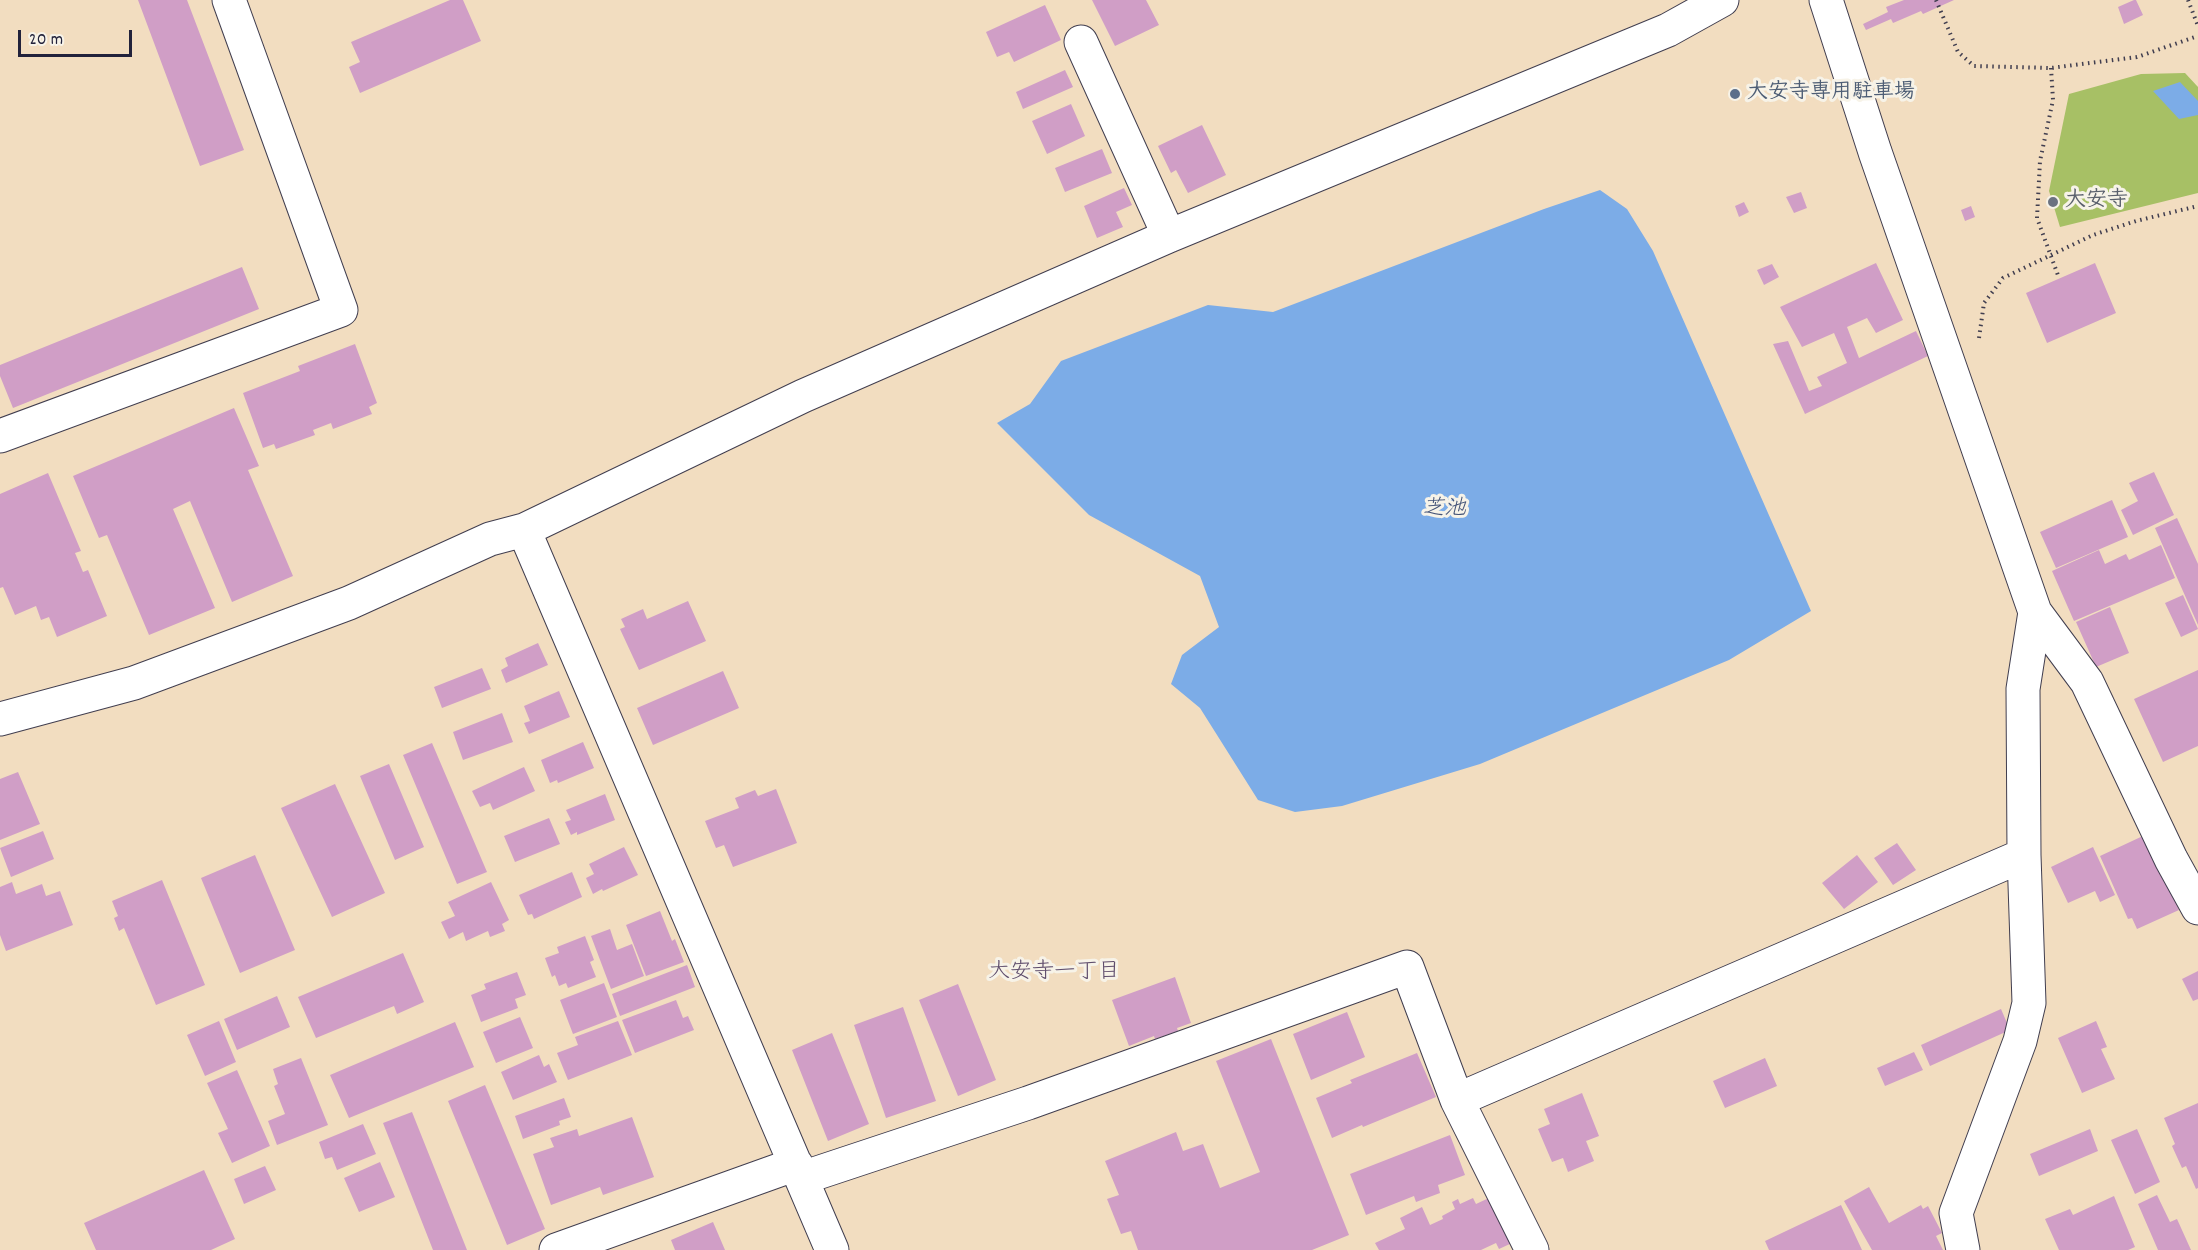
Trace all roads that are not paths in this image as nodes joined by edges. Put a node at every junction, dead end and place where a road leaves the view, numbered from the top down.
1 (229, 0) edge
2 (1722, 0) edge
3 (1826, 0) edge
4 (1081, 42) dead end
5 (1169, 236) junction
6 (0, 435) edge
7 (524, 530) junction
8 (2036, 612) junction
9 (0, 719) edge
10 (2024, 855) junction
11 (2198, 908) edge
12 (1457, 1100) junction
13 (799, 1171) junction
14 (556, 1250) edge
15 (832, 1250) edge
16 (1532, 1250) edge
17 (1964, 1250) edge

1 - 6 street
2 - 5 street
3 - 8 street
4 - 5 street
5 - 7 street
7 - 9 street
7 - 13 street
8 - 10 street
8 - 11 street
10 - 12 street
10 - 17 street
12 - 13 street
12 - 16 street
13 - 14 street
13 - 15 street

